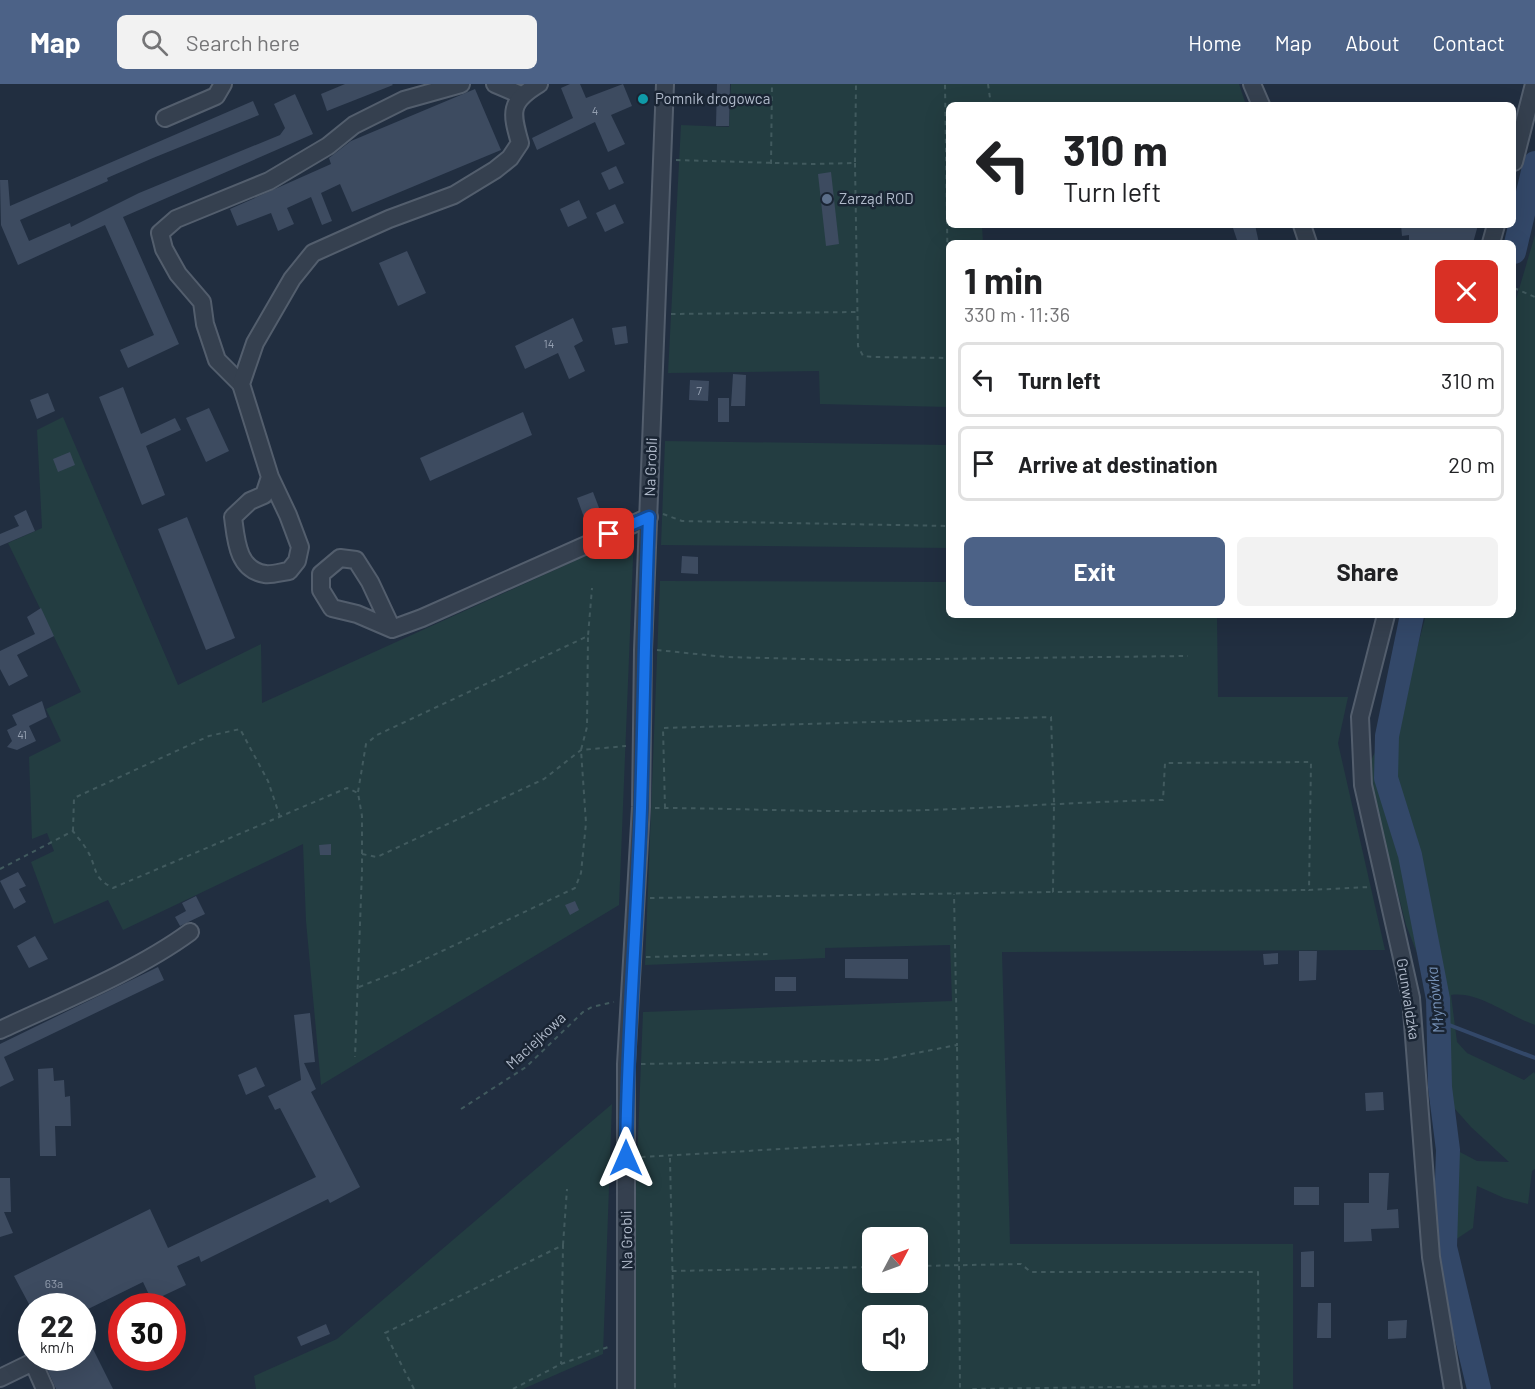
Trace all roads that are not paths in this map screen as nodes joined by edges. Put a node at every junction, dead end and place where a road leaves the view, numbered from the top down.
1 (224, 84) edge
2 (461, 84) edge
3 (495, 84) edge
4 (539, 84) edge
5 (665, 84) edge
6 (1252, 84) edge
7 (1534, 84) edge
8 (521, 95) junction
9 (1260, 102) edge
10 (165, 118) dead end
11 (1516, 154) edge
12 (241, 384) junction
13 (270, 477) junction
14 (649, 517) junction
15 (1385, 618) edge
16 (392, 629) junction
17 (190, 932) dead end
18 (0, 1030) edge
19 (0, 1378) edge
20 (45, 1389) edge
21 (626, 1389) edge
22 (1453, 1389) edge

1 - 10 street
2 - 12 street
3 - 8 street
4 - 8 street
5 - 14 street, Na Grobli
6 - 9 street
7 - 11 street
8 - 12 street
12 - 13 street
13 - 13 street
14 - 16 street
14 - 21 street, Na Grobli
15 - 22 street, Grunwaldzka
16 - 16 street
17 - 18 street
19 - 20 street

